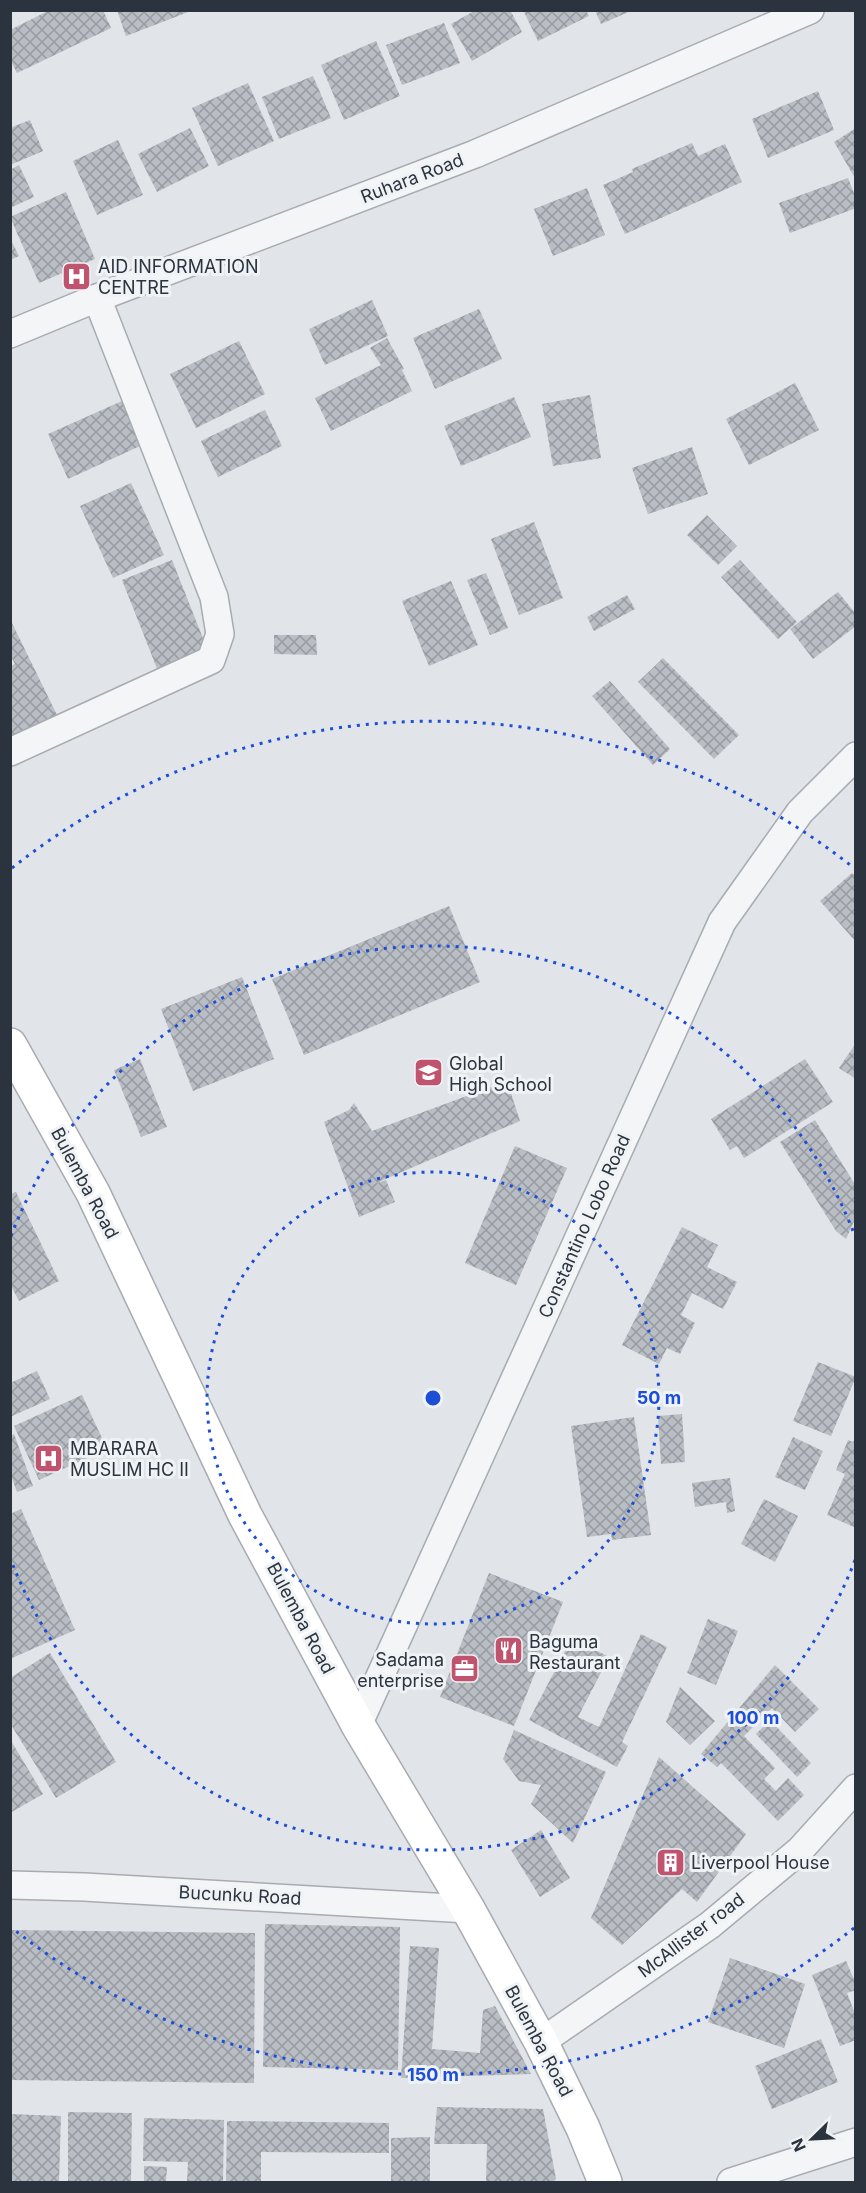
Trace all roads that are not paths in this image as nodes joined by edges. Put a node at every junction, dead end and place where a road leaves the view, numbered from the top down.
1 (810, 10) edge
2 (97, 298) junction
3 (10, 334) edge
4 (10, 752) edge
5 (855, 756) edge
6 (10, 1046) edge
7 (358, 1725) junction
8 (855, 1788) edge
9 (10, 1885) edge
10 (468, 1908) junction
11 (541, 2043) junction
12 (855, 2142) edge
13 (605, 2182) edge
14 (731, 2182) edge

1 - 2 street, Ruhara Road
2 - 3 street, Ruhara Road
2 - 4 street
5 - 7 street, Constantino Lobo Road
6 - 7 main road, Bulemba Road
7 - 10 main road, Bulemba Road
8 - 11 street, McAllister road
9 - 10 street, Bucunku Road
10 - 11 main road, Bulemba Road
11 - 13 main road, Bulemba Road
12 - 14 street

